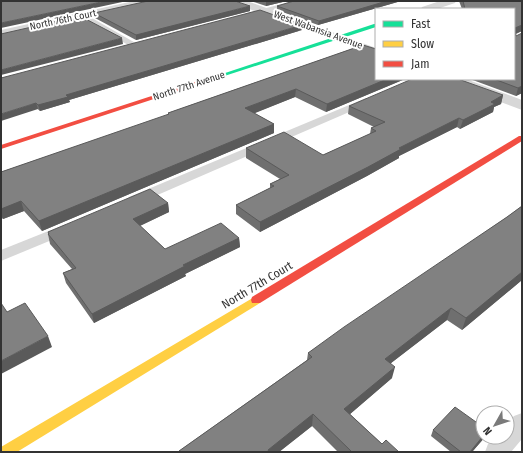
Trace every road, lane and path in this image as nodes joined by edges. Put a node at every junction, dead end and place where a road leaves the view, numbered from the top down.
1 (148, 1) edge
2 (237, 1) edge
3 (301, 1) edge
4 (451, 1) edge
5 (429, 8) edge
6 (264, 11) junction
7 (82, 16) junction
8 (242, 16) edge
9 (375, 25) edge
10 (1, 34) edge
11 (338, 38) junction
12 (120, 49) edge
13 (375, 52) edge
14 (455, 80) edge
15 (374, 98) edge
16 (522, 105) edge
17 (522, 138) edge
18 (1, 147) edge
19 (126, 204) edge
20 (74, 225) edge
21 (1, 256) edge
22 (522, 422) edge
23 (5, 452) edge
24 (496, 452) edge

1 - 7 street, North 76th Court
2 - 6 street, West Wabansia Avenue
3 - 6 lane
4 - 5 street
6 - 8 lane
6 - 11 street, West Wabansia Avenue
7 - 10 street, North 76th Court
7 - 12 lane
9 - 11 street, North 77th Avenue
11 - 13 street, West Wabansia Avenue
11 - 18 street, North 77th Avenue
14 - 16 street
15 - 19 lane
17 - 23 street, North 77th Court
20 - 21 lane
22 - 24 lane

